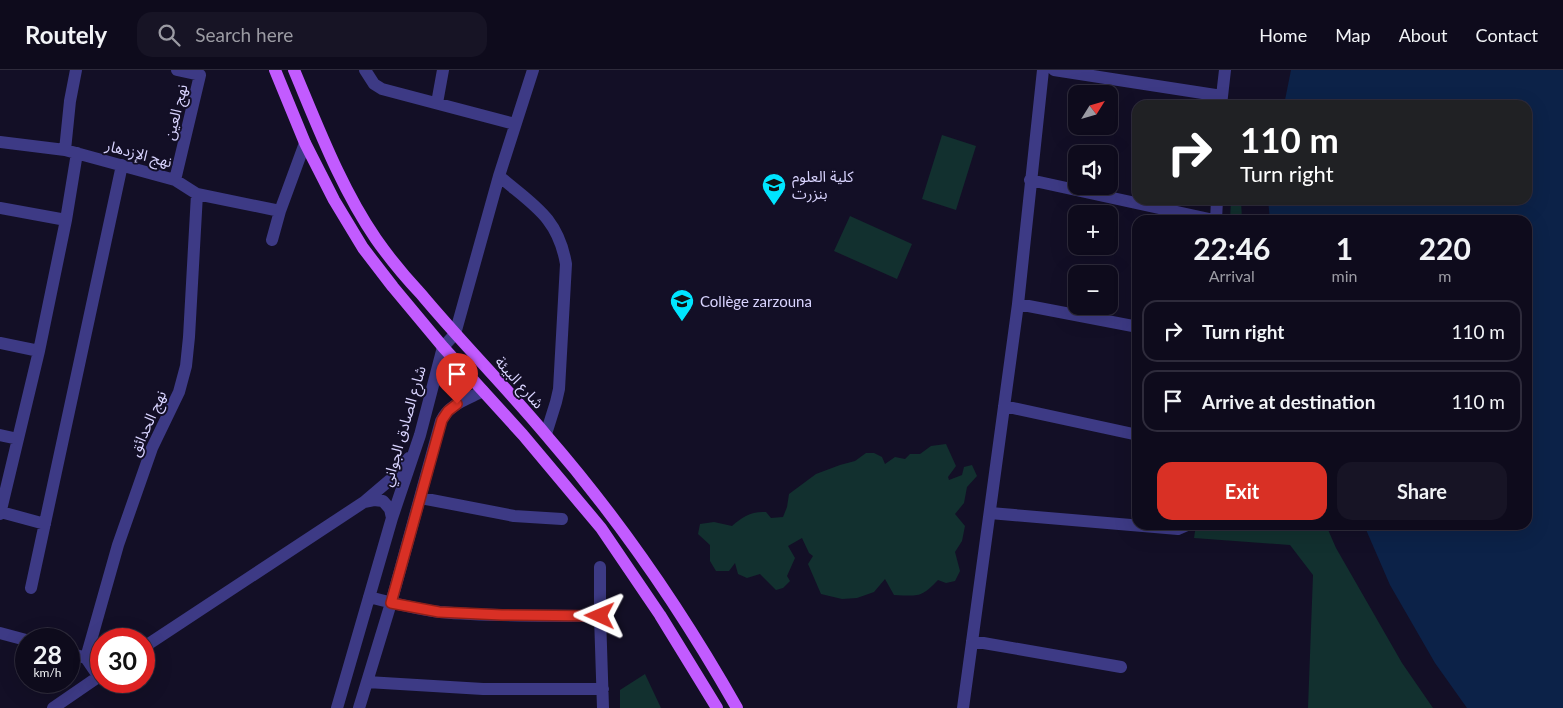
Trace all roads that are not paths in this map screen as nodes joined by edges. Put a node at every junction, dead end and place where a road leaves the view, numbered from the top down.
1 (76, 70) edge
2 (177, 70) edge
3 (275, 70) edge
4 (294, 70) edge
5 (365, 70) edge
6 (443, 70) edge
7 (533, 70) edge
8 (1043, 70) edge
9 (1054, 70) edge
10 (1225, 70) edge
11 (1217, 100) edge
12 (1222, 100) edge
13 (437, 103) junction
14 (514, 124) junction
15 (0, 142) edge
16 (306, 143) junction
17 (71, 152) junction
18 (122, 165) junction
19 (499, 176) junction
20 (175, 180) junction
21 (1030, 180) junction
22 (198, 194) junction
23 (1132, 202) edge
24 (1146, 205) edge
25 (0, 208) edge
26 (280, 211) junction
27 (1192, 215) edge
28 (66, 220) junction
29 (272, 240) dead end
30 (1018, 304) junction
31 (1132, 326) edge
32 (455, 334) junction
33 (0, 343) edge
34 (442, 347) junction
35 (39, 351) junction
36 (483, 392) junction
37 (1004, 406) junction
38 (546, 434) junction
39 (1132, 434) edge
40 (0, 435) edge
41 (420, 435) junction
42 (18, 439) junction
43 (436, 441) junction
44 (414, 451) junction
45 (421, 498) junction
46 (364, 502) junction
47 (0, 513) edge
48 (990, 513) junction
49 (392, 518) junction
50 (562, 519) dead end
51 (45, 524) junction
52 (1132, 525) edge
53 (600, 567) dead end
54 (31, 588) dead end
55 (369, 597) junction
56 (391, 603) junction
57 (600, 616) junction
58 (0, 633) edge
59 (15, 637) edge
60 (155, 640) edge
61 (972, 641) junction
62 (80, 656) edge
63 (86, 658) junction
64 (90, 663) edge
65 (1121, 667) dead end
66 (367, 682) junction
67 (90, 683) edge
68 (603, 690) junction
69 (53, 708) edge
70 (337, 708) edge
71 (359, 708) edge
72 (603, 708) edge
73 (717, 708) edge
74 (736, 708) edge
75 (962, 708) edge

1 - 17 street
2 - 20 street, نهج العين
3 - 16 main road
4 - 32 main road, شارع البيئة
5 - 13 street
6 - 13 street
7 - 14 street
8 - 21 street
9 - 11 street
10 - 12 street
13 - 14 street
14 - 19 street
15 - 17 street, نهج الإزدهار
16 - 26 street
16 - 34 main road
17 - 18 street, نهج الإزدهار
17 - 28 street
18 - 20 street, نهج الإزدهار
18 - 51 street
19 - 32 street
19 - 38 street
20 - 22 street, نهج الإزدهار
21 - 23 street
21 - 30 street
22 - 26 street, نهج الإزدهار
22 - 63 street, نهج الحدائق
24 - 27 street
25 - 28 street
26 - 29 street
28 - 35 street
30 - 31 street
30 - 37 street
32 - 34 street
32 - 38 main road, شارع البيئة
33 - 35 street
34 - 36 main road
34 - 41 street, شارع الصادق الجواني
35 - 42 street
36 - 43 street
36 - 73 main road
37 - 39 street
37 - 48 street
38 - 74 main road, شارع البيئة
40 - 42 street
41 - 43 street
41 - 44 street, شارع الصادق الجواني
42 - 47 street
43 - 45 street
44 - 46 street
44 - 49 street, شارع الصادق الجواني
45 - 50 street
45 - 56 street
46 - 49 street
46 - 60 street
47 - 51 street
48 - 52 street
48 - 61 street
49 - 55 street, شارع الصادق الجواني
51 - 54 street
53 - 57 street
55 - 56 street
55 - 70 street, شارع الصادق الجواني
56 - 57 street
56 - 66 street
57 - 68 street
58 - 59 street
61 - 65 street
61 - 75 street
62 - 63 street
63 - 64 street
66 - 68 street
66 - 71 street
67 - 69 street
68 - 72 street

